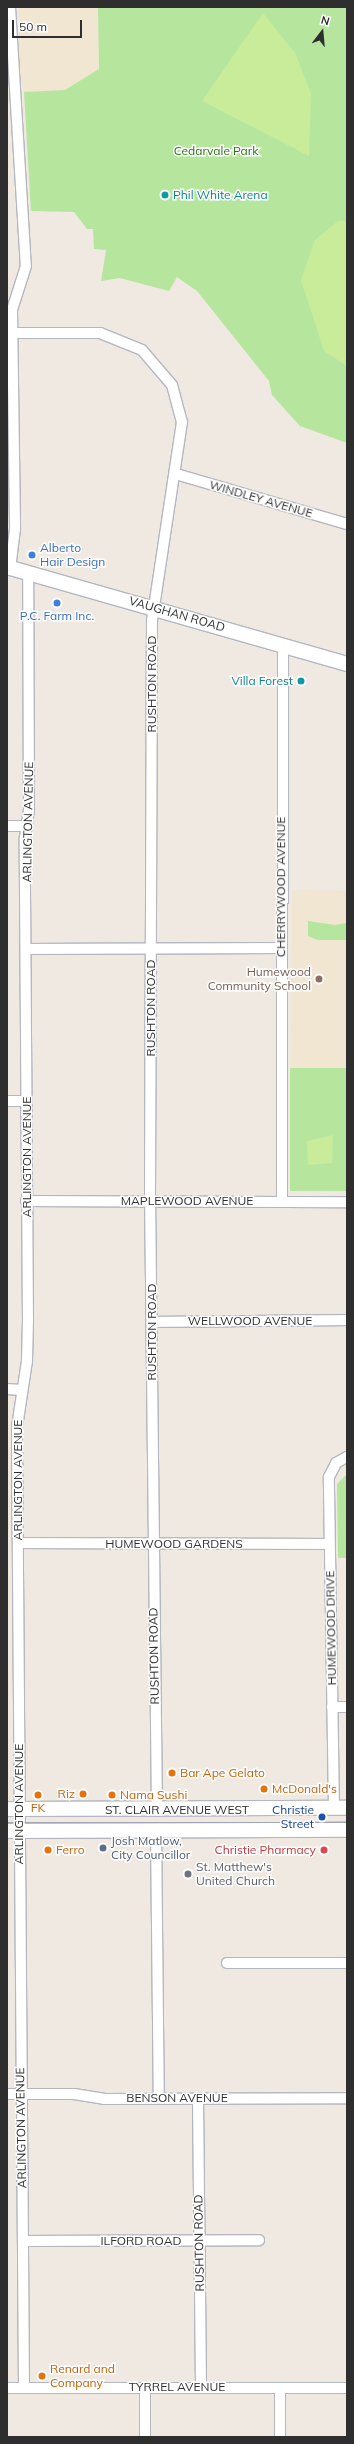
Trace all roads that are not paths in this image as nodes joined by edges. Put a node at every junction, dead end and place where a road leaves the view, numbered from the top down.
1 (10, 7) edge
2 (8, 27) edge
3 (14, 333) junction
4 (176, 474) junction
5 (347, 524) edge
6 (9, 568) edge
7 (28, 574) junction
8 (155, 607) junction
9 (283, 644) junction
10 (347, 664) edge
11 (7, 826) edge
12 (26, 826) junction
13 (151, 947) junction
14 (281, 948) junction
15 (28, 949) junction
16 (25, 1101) junction
17 (7, 1102) edge
18 (26, 1201) junction
19 (150, 1201) junction
20 (282, 1202) junction
21 (347, 1202) edge
22 (347, 1320) edge
23 (153, 1322) junction
24 (7, 1388) edge
25 (21, 1390) junction
26 (347, 1457) edge
27 (18, 1543) junction
28 (153, 1544) junction
29 (329, 1544) junction
30 (332, 1707) junction
31 (347, 1707) edge
32 (340, 1808) edge
33 (13, 1809) edge
34 (157, 1811) junction
35 (156, 1830) junction
36 (347, 1830) edge
37 (12, 1831) edge
38 (227, 1963) dead end
39 (347, 1963) edge
40 (7, 2094) edge
41 (21, 2094) junction
42 (159, 2098) junction
43 (198, 2098) junction
44 (347, 2098) edge
45 (259, 2240) dead end
46 (23, 2241) junction
47 (199, 2241) junction
48 (201, 2387) junction
49 (7, 2388) edge
50 (24, 2388) junction
51 (145, 2388) junction
52 (280, 2388) junction
53 (347, 2388) edge
54 (145, 2437) edge
55 (280, 2437) edge

1 - 2 street
2 - 3 street
3 - 4 street, RUSHTON ROAD
3 - 6 street
4 - 5 street, WINDLEY AVENUE
4 - 8 street, RUSHTON ROAD
6 - 7 main road, VAUGHAN ROAD
7 - 8 main road, VAUGHAN ROAD
7 - 12 street, ARLINGTON AVENUE
8 - 9 main road, VAUGHAN ROAD
8 - 13 street, RUSHTON ROAD
9 - 10 main road, VAUGHAN ROAD
9 - 14 street, CHERRYWOOD AVENUE
11 - 12 street
12 - 15 street, ARLINGTON AVENUE
13 - 14 street
13 - 15 street
13 - 19 street, RUSHTON ROAD
14 - 20 street, CHERRYWOOD AVENUE
15 - 16 street, ARLINGTON AVENUE
16 - 17 street
16 - 18 street, ARLINGTON AVENUE
18 - 19 street, MAPLEWOOD AVENUE
18 - 25 street, ARLINGTON AVENUE
19 - 20 street, MAPLEWOOD AVENUE
19 - 23 street, RUSHTON ROAD
20 - 21 street, MAPLEWOOD AVENUE
22 - 23 street, WELLWOOD AVENUE
23 - 28 street, RUSHTON ROAD
24 - 25 street
25 - 27 street, ARLINGTON AVENUE
26 - 29 street, HUMEWOOD DRIVE
27 - 28 street, HUMEWOOD GARDENS
27 - 33 street, ARLINGTON AVENUE
28 - 29 street, HUMEWOOD GARDENS
28 - 34 street, RUSHTON ROAD
29 - 30 street, HUMEWOOD DRIVE
30 - 31 street
30 - 32 street, HUMEWOOD DRIVE
32 - 34 main road, ST. CLAIR AVENUE WEST
33 - 34 main road, ST. CLAIR AVENUE WEST
33 - 37 street, ARLINGTON AVENUE
35 - 36 main road, ST. CLAIR AVENUE WEST
35 - 37 main road, ST. CLAIR AVENUE WEST
35 - 42 street
37 - 41 street, ARLINGTON AVENUE
38 - 39 street
40 - 41 street, BENSON AVENUE
41 - 42 street, BENSON AVENUE
41 - 46 street, ARLINGTON AVENUE
42 - 43 street, BENSON AVENUE
43 - 44 street, BENSON AVENUE
43 - 47 street, RUSHTON ROAD
45 - 47 street, ILFORD ROAD
46 - 47 street, ILFORD ROAD
46 - 50 street, ARLINGTON AVENUE
47 - 48 street, RUSHTON ROAD
48 - 51 street, TYRREL AVENUE
48 - 52 street, TYRREL AVENUE
49 - 50 street, TYRREL AVENUE
50 - 51 street, TYRREL AVENUE
51 - 54 street
52 - 53 street, TYRREL AVENUE
52 - 55 street

